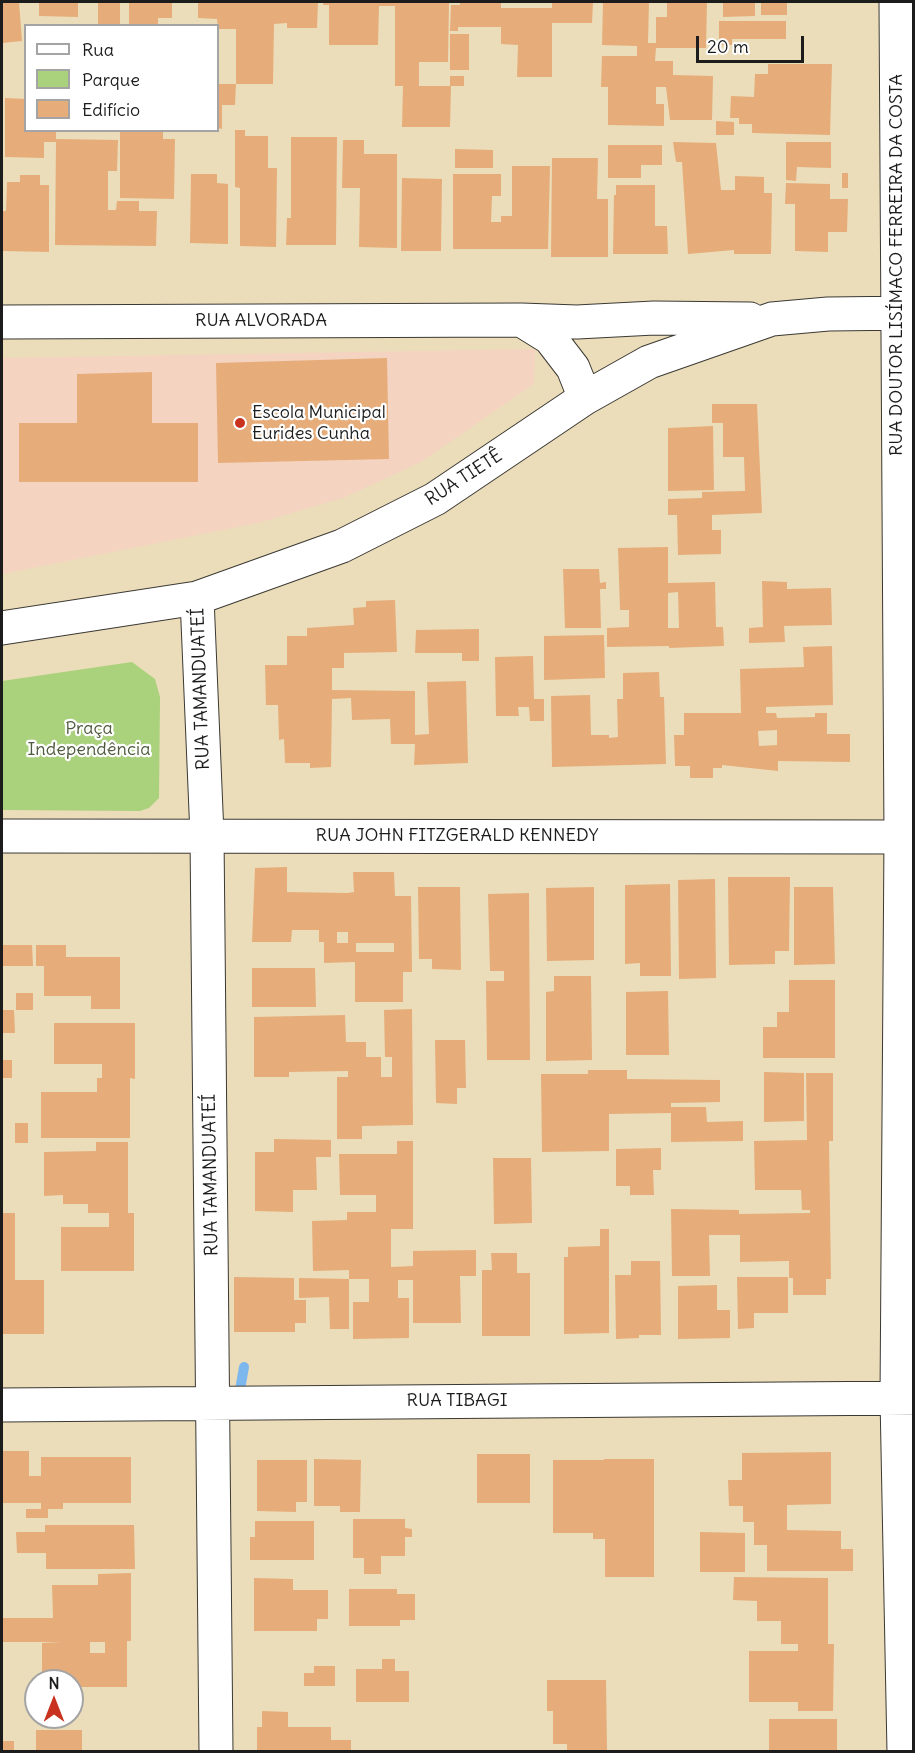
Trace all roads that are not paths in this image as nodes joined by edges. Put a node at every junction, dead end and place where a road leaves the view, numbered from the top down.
1 (896, 2) edge
2 (905, 313) edge
3 (654, 318) junction
4 (772, 319) junction
5 (521, 320) junction
6 (2, 322) edge
7 (577, 322) junction
8 (649, 362) junction
9 (573, 368) junction
10 (585, 398) junction
11 (197, 598) junction
12 (2, 628) edge
13 (207, 835) junction
14 (2, 836) edge
15 (907, 837) edge
16 (905, 1398) edge
17 (214, 1403) junction
18 (2, 1405) edge
19 (216, 1752) edge
20 (904, 1752) edge

1 - 2 street, RUA DOUTOR LISÍMACO FERREIRA DA COSTA
2 - 4 street, RUA TIETÊ
2 - 15 street, RUA DOUTOR LISÍMACO FERREIRA DA COSTA
3 - 4 street, RUA ALVORADA
3 - 7 street, RUA ALVORADA
3 - 8 street
4 - 8 street, RUA TIETÊ
5 - 6 street, RUA ALVORADA
5 - 7 street, RUA ALVORADA
5 - 9 street
7 - 9 street
8 - 10 street, RUA TIETÊ
9 - 10 street
10 - 11 street, RUA TIETÊ
11 - 12 street, RUA TIETÊ
11 - 13 street, RUA TAMANDUATEÍ
13 - 14 street, RUA JOHN FITZGERALD KENNEDY
13 - 15 street, RUA JOHN FITZGERALD KENNEDY
13 - 17 street, RUA TAMANDUATEÍ
15 - 16 street, RUA DOUTOR LISÍMACO FERREIRA DA COSTA
16 - 17 street, RUA TIBAGI
16 - 20 street, RUA DOUTOR LISÍMACO FERREIRA DA COSTA
17 - 18 street, RUA TIBAGI
17 - 19 street, RUA TAMANDUATEÍ

